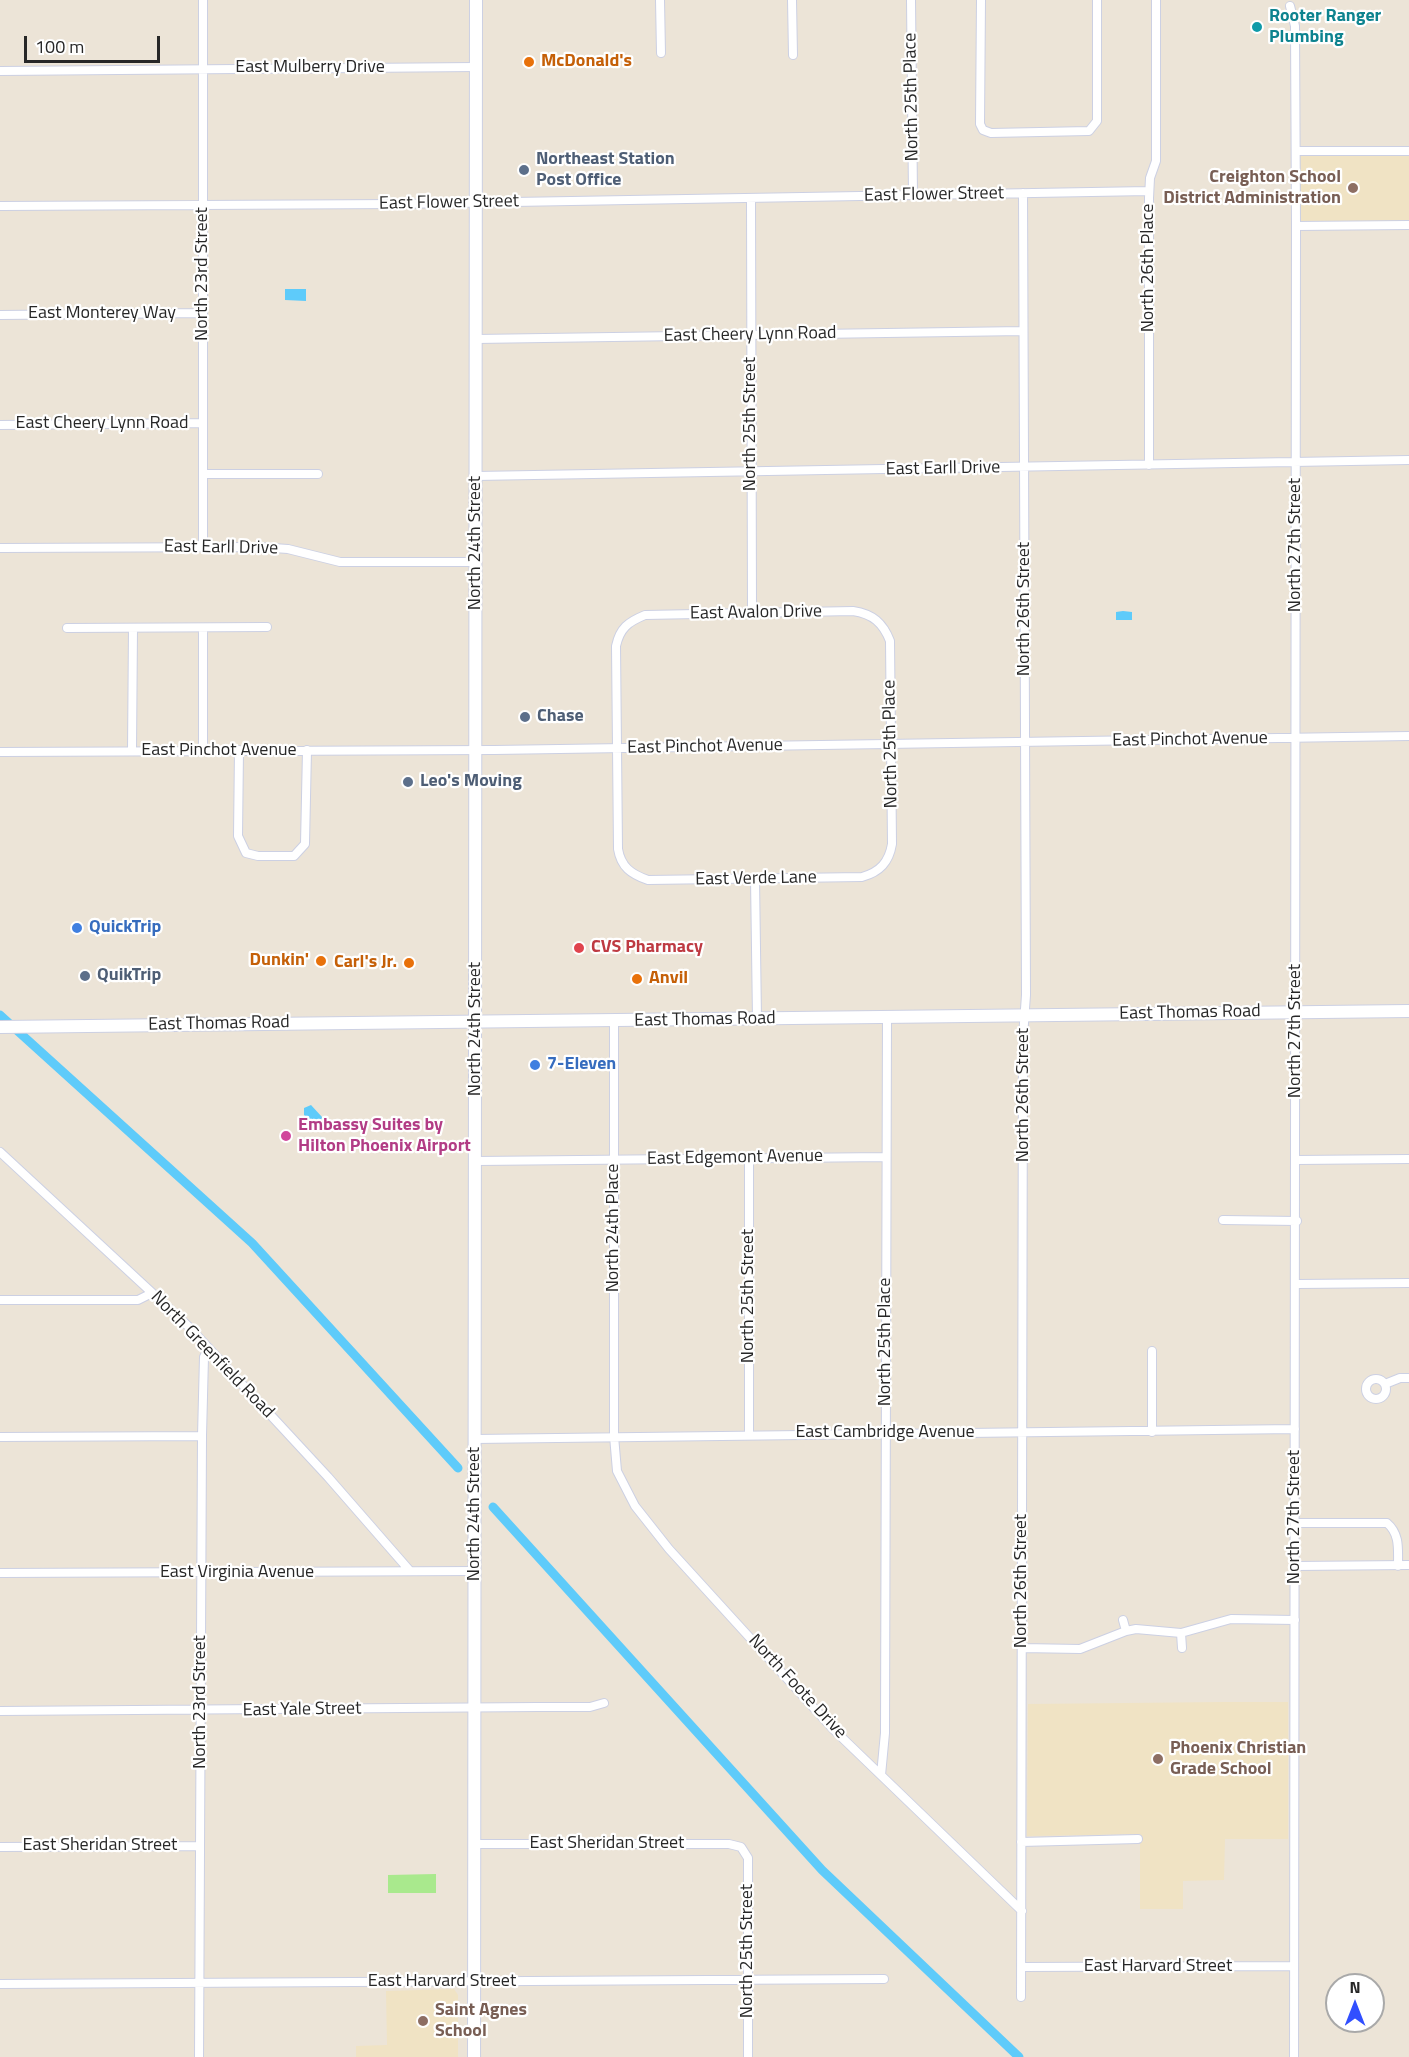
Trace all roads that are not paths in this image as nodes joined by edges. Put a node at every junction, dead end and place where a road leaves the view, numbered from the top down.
1 (203, 0) edge
2 (476, 0) edge
3 (660, 0) edge
4 (792, 0) edge
5 (911, 0) edge
6 (981, 0) edge
7 (1097, 0) edge
8 (1155, 0) edge
9 (1290, 6) dead end
10 (661, 53) dead end
11 (793, 55) dead end
12 (476, 67) junction
13 (203, 69) junction
14 (0, 71) edge
15 (1296, 151) junction
16 (1409, 151) edge
17 (1149, 191) junction
18 (1023, 193) junction
19 (913, 195) junction
20 (751, 199) junction
21 (476, 203) junction
22 (0, 206) edge
23 (203, 206) junction
24 (1409, 225) edge
25 (1296, 226) junction
26 (203, 313) junction
27 (0, 315) edge
28 (1023, 331) junction
29 (750, 336) junction
30 (476, 339) junction
31 (203, 423) junction
32 (0, 425) edge
33 (1409, 460) edge
34 (1296, 462) junction
35 (1149, 465) junction
36 (1024, 467) junction
37 (752, 472) junction
38 (203, 474) junction
39 (318, 474) dead end
40 (476, 476) junction
41 (203, 547) junction
42 (0, 548) edge
43 (477, 562) junction
44 (752, 613) junction
45 (881, 623) joint
46 (267, 627) dead end
47 (67, 628) dead end
48 (133, 628) junction
49 (203, 628) junction
50 (1409, 735) edge
51 (1295, 737) junction
52 (1026, 743) junction
53 (891, 744) junction
54 (616, 747) junction
55 (239, 750) junction
56 (307, 750) junction
57 (477, 750) junction
58 (132, 751) junction
59 (203, 751) junction
60 (0, 752) edge
61 (884, 865) joint
62 (755, 878) junction
63 (1409, 1011) edge
64 (1296, 1012) junction
65 (1024, 1016) junction
66 (887, 1017) junction
67 (757, 1019) junction
68 (614, 1021) junction
69 (476, 1022) junction
70 (0, 1027) edge
71 (0, 1152) edge
72 (886, 1157) junction
73 (749, 1158) junction
74 (614, 1159) junction
75 (1409, 1159) edge
76 (1296, 1160) junction
77 (477, 1161) junction
78 (1223, 1220) dead end
79 (1297, 1221) junction
80 (1409, 1283) edge
81 (1297, 1284) junction
82 (152, 1293) junction
83 (0, 1300) edge
84 (209, 1348) junction
85 (1152, 1351) dead end
86 (1409, 1378) edge
87 (1385, 1384) dead end
88 (1295, 1430) junction
89 (1152, 1432) junction
90 (886, 1433) junction
91 (1022, 1433) junction
92 (749, 1434) junction
93 (202, 1436) junction
94 (614, 1436) junction
95 (0, 1437) edge
96 (475, 1439) junction
97 (1295, 1523) junction
98 (1409, 1565) edge
99 (1295, 1566) junction
100 (1398, 1566) junction
101 (410, 1571) junction
102 (475, 1571) junction
103 (0, 1573) edge
104 (201, 1573) junction
105 (1123, 1620) dead end
106 (1295, 1620) junction
107 (1126, 1631) junction
108 (1181, 1633) junction
109 (1022, 1648) junction
110 (1182, 1648) dead end
111 (604, 1703) dead end
112 (474, 1708) junction
113 (0, 1711) edge
114 (200, 1711) junction
115 (881, 1775) junction
116 (1138, 1839) dead end
117 (1021, 1842) junction
118 (473, 1844) junction
119 (200, 1846) junction
120 (0, 1847) edge
121 (741, 1847) joint
122 (1022, 1911) junction
123 (1294, 1966) junction
124 (1022, 1967) junction
125 (884, 1979) dead end
126 (749, 1980) junction
127 (199, 1982) junction
128 (474, 1982) junction
129 (0, 1984) edge
130 (1021, 1997) dead end
131 (199, 2057) edge
132 (474, 2057) edge
133 (748, 2057) edge
134 (1294, 2057) edge

1 - 13 street, North 23rd Street
2 - 12 main road, North 24th Street
3 - 10 street
4 - 11 street
5 - 19 street, North 25th Place
6 - 7 street
8 - 17 street, North 26th Place
9 - 15 street, North 27th Street
12 - 13 street, East Mulberry Drive
12 - 21 main road, North 24th Street
13 - 14 street, East Mulberry Drive
13 - 23 street, North 23rd Street
15 - 16 street
15 - 25 street, North 27th Street
17 - 18 street, East Flower Street
17 - 35 street, North 26th Place
18 - 19 street, East Flower Street
18 - 28 street, North 26th Street
19 - 20 street, East Flower Street
20 - 21 street, East Flower Street
20 - 29 street, North 25th Street
21 - 23 street, East Flower Street
21 - 30 main road, North 24th Street
22 - 23 street, East Flower Street
23 - 26 street, North 23rd Street
24 - 25 street
25 - 34 street, North 27th Street
26 - 27 street, East Monterey Way
26 - 31 street, North 23rd Street
28 - 29 street, East Cheery Lynn Road
28 - 36 street, North 26th Street
29 - 30 street, East Cheery Lynn Road
29 - 37 street, North 25th Street
30 - 40 main road, North 24th Street
31 - 32 street, East Cheery Lynn Road
31 - 38 street, North 23rd Street
33 - 34 street, East Earll Drive
34 - 35 street, East Earll Drive
34 - 51 street, North 27th Street
35 - 36 street, East Earll Drive
36 - 37 street, East Earll Drive
36 - 52 street, North 26th Street
37 - 40 street, East Earll Drive
37 - 44 street, North 25th Street
38 - 39 street
38 - 41 street, North 23rd Street
40 - 43 main road, North 24th Street
41 - 42 street, East Earll Drive
41 - 43 street, East Earll Drive
43 - 57 main road, North 24th Street
44 - 45 street, East Avalon Drive
44 - 54 street, East Avalon Drive
45 - 53 street, North 25th Place
46 - 49 street
47 - 48 street
48 - 49 street
48 - 58 street
49 - 59 street
50 - 51 street, East Pinchot Avenue
51 - 52 street, East Pinchot Avenue
51 - 64 street, North 27th Street
52 - 53 street, East Pinchot Avenue
52 - 65 street, North 26th Street
53 - 54 street, East Pinchot Avenue
53 - 61 street, North 25th Place
54 - 57 street, East Pinchot Avenue
54 - 62 street, East Verde Lane
55 - 56 street, East Pinchot Avenue
55 - 56 street
55 - 59 street, East Pinchot Avenue
56 - 57 street, East Pinchot Avenue
57 - 69 main road, North 24th Street
58 - 59 street, East Pinchot Avenue
58 - 60 street, East Pinchot Avenue
61 - 62 street, East Verde Lane
62 - 67 street
63 - 64 main road, East Thomas Road
64 - 65 main road, East Thomas Road
64 - 76 street, North 27th Street
65 - 66 main road, East Thomas Road
65 - 91 street, North 26th Street
66 - 67 main road, East Thomas Road
66 - 72 street, North 25th Place
67 - 68 main road, East Thomas Road
68 - 69 main road, East Thomas Road
68 - 74 street, North 24th Place
69 - 70 main road, East Thomas Road
69 - 77 main road, North 24th Street
71 - 82 street, North Greenfield Road
72 - 73 street, East Edgemont Avenue
72 - 90 street, North 25th Place
73 - 74 street, East Edgemont Avenue
73 - 92 street, North 25th Street
74 - 77 street, East Edgemont Avenue
74 - 94 street, North 24th Place
75 - 76 street
76 - 79 street, North 27th Street
77 - 96 main road, North 24th Street
78 - 79 street
79 - 81 street, North 27th Street
80 - 81 street
81 - 88 street, North 27th Street
82 - 83 street
82 - 84 street, North Greenfield Road
84 - 93 street, North 23rd Street
84 - 101 street, North Greenfield Road
85 - 89 street
86 - 87 street
88 - 89 street, East Cambridge Avenue
88 - 97 street, North 27th Street
89 - 91 street, East Cambridge Avenue
90 - 91 street, East Cambridge Avenue
90 - 92 street, East Cambridge Avenue
90 - 115 street, North 25th Place
91 - 109 street, North 26th Street
92 - 94 street, East Cambridge Avenue
93 - 95 street
93 - 104 street, North 23rd Street
94 - 96 street, East Cambridge Avenue
94 - 115 street, North Foote Drive
96 - 102 main road, North 24th Street
97 - 99 street, North 27th Street
97 - 100 street
98 - 100 street
99 - 100 street
99 - 106 street, North 27th Street
101 - 102 street, East Virginia Avenue
101 - 104 street, East Virginia Avenue
102 - 112 main road, North 24th Street
103 - 104 street, East Virginia Avenue
104 - 114 street, North 23rd Street
105 - 107 street
106 - 108 street
106 - 123 street, North 27th Street
107 - 108 street
107 - 109 street
108 - 110 street
109 - 117 street, North 26th Street
111 - 112 street, East Yale Street
112 - 114 street, East Yale Street
112 - 118 main road, North 24th Street
113 - 114 street, East Yale Street
114 - 119 street, North 23rd Street
115 - 122 street, North Foote Drive
116 - 117 street
117 - 122 street, North 26th Street
118 - 121 street, East Sheridan Street
118 - 128 main road, North 24th Street
119 - 120 street, East Sheridan Street
119 - 127 street, North 23rd Street
121 - 126 street, North 25th Street
122 - 124 street, North 26th Street
123 - 124 street, East Harvard Street
123 - 134 street, North 27th Street
124 - 130 street, North 26th Street
125 - 126 street, East Harvard Street
126 - 128 street, East Harvard Street
126 - 133 street, North 25th Street
127 - 128 street, East Harvard Street
127 - 129 street, East Harvard Street
127 - 131 street, North 23rd Street
128 - 132 main road, North 24th Street

